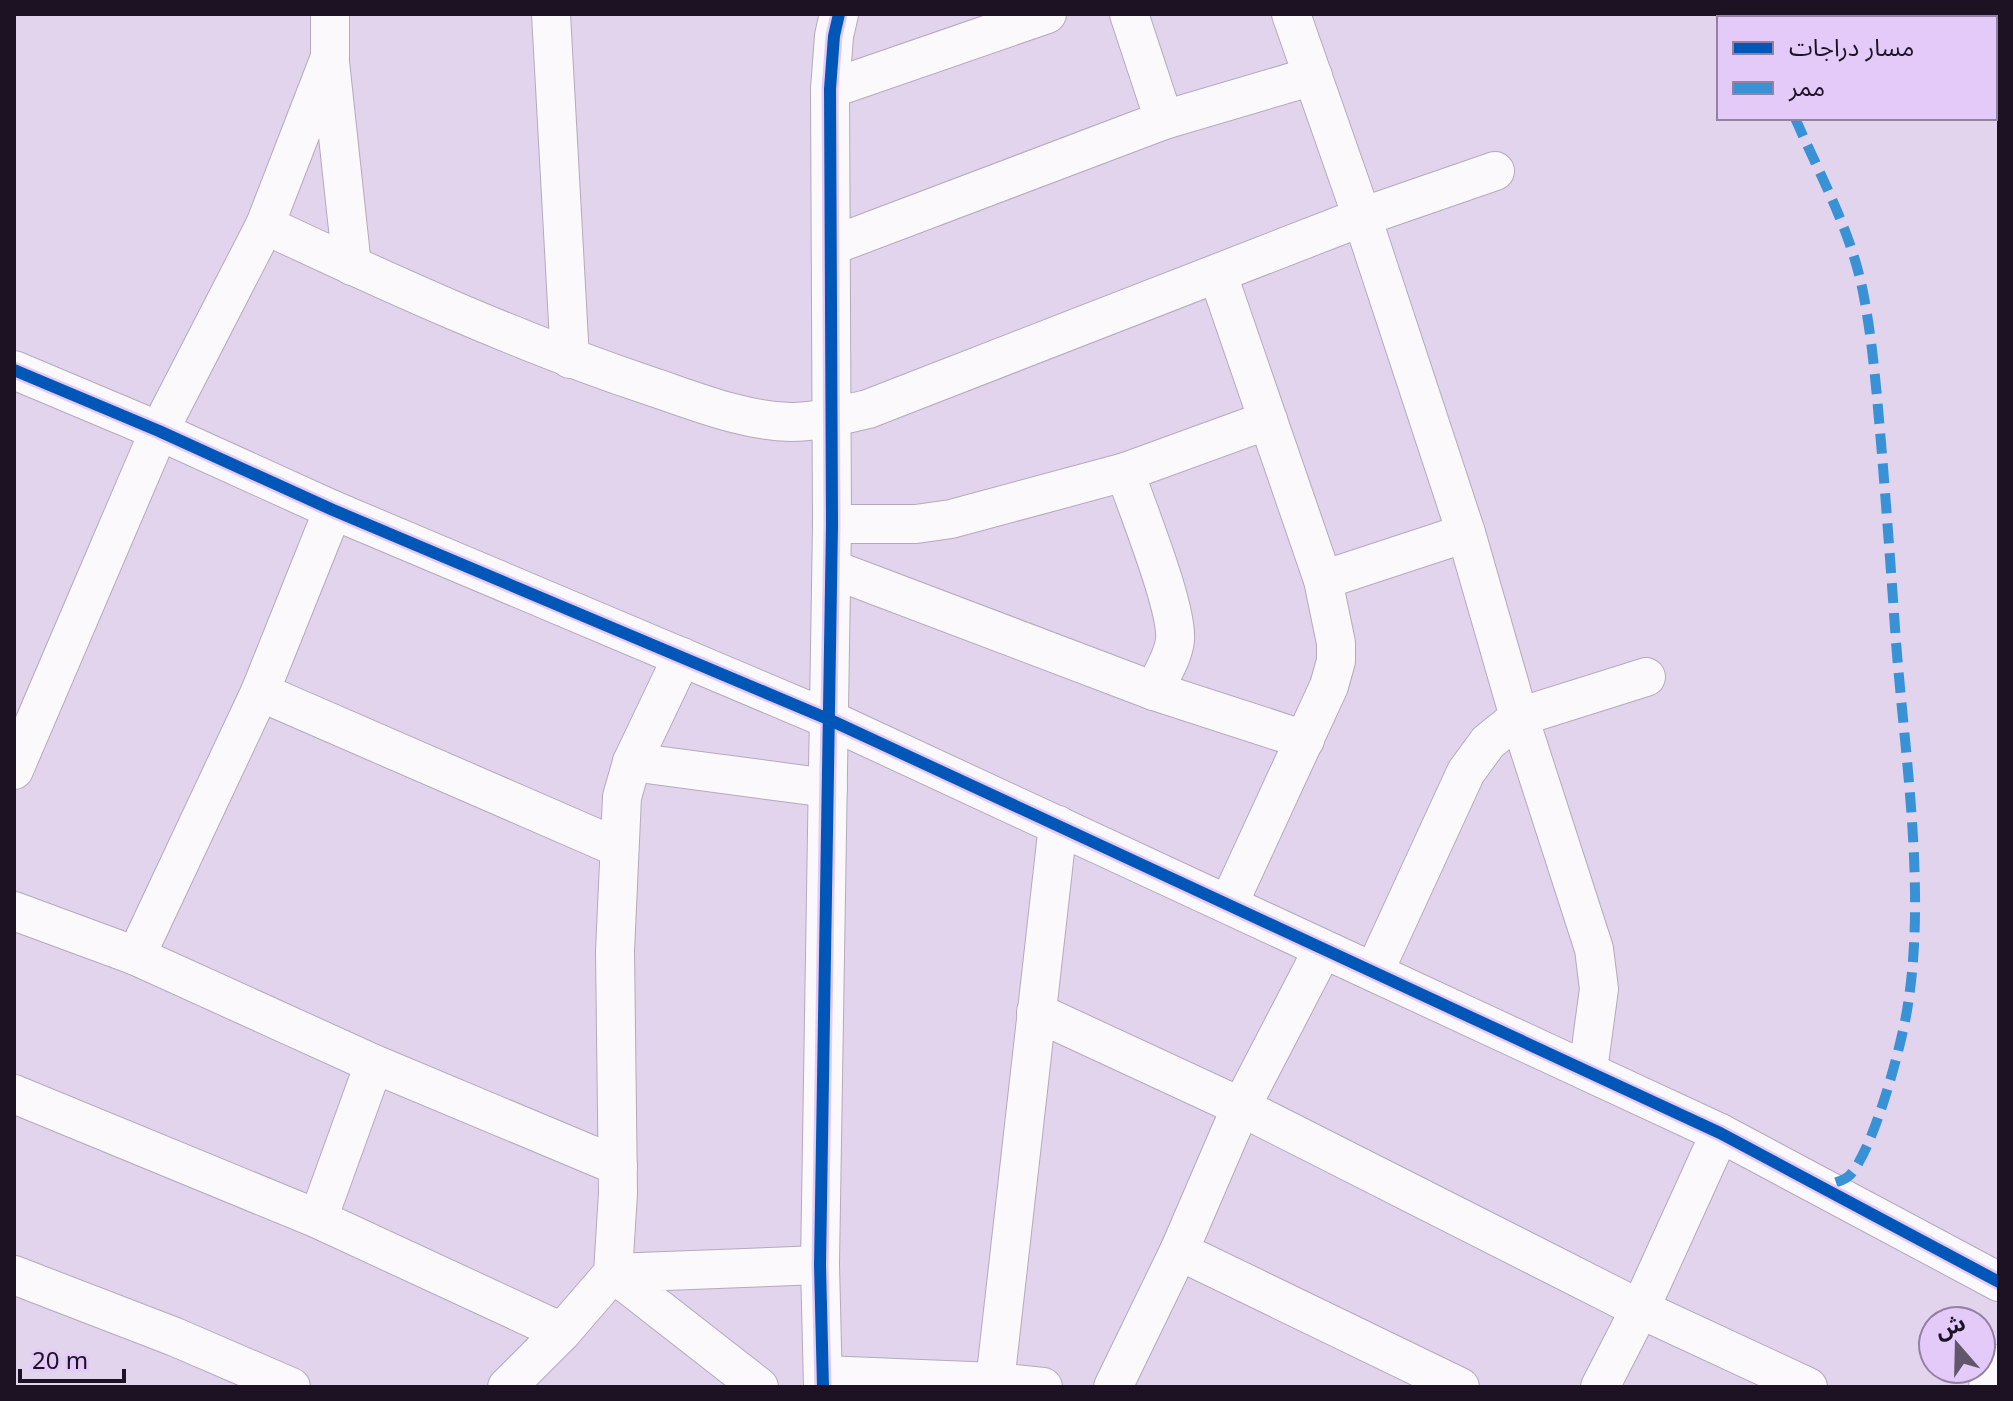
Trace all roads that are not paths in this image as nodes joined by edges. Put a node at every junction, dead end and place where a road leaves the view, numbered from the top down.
1 (330, 14) edge
2 (551, 14) edge
3 (839, 14) edge
4 (1047, 14) edge
5 (1129, 14) edge
6 (1291, 14) edge
7 (330, 57) junction
8 (1313, 76) junction
9 (830, 89) junction
10 (1164, 120) junction
11 (1495, 171) dead end
12 (1362, 217) junction
13 (265, 225) junction
14 (831, 246) junction
15 (352, 266) junction
16 (1218, 275) junction
17 (570, 359) junction
18 (14, 370) edge
19 (830, 418) junction
20 (1268, 420) junction
21 (159, 431) junction
22 (1125, 472) junction
23 (333, 510) junction
24 (832, 524) junction
25 (1466, 533) junction
26 (832, 569) junction
27 (1323, 580) junction
28 (682, 657) junction
29 (1646, 677) dead end
30 (29, 688) edge
31 (1154, 691) junction
32 (260, 692) junction
33 (1519, 717) junction
34 (828, 719) junction
35 (1305, 740) junction
36 (632, 762) junction
37 (14, 770) edge
38 (828, 788) junction
39 (1058, 825) junction
40 (619, 848) junction
41 (1229, 903) junction
42 (14, 911) edge
43 (1323, 949) junction
44 (136, 956) junction
45 (1374, 972) junction
46 (1036, 1012) junction
47 (374, 1064) junction
48 (1588, 1070) junction
49 (14, 1094) edge
50 (1241, 1107) junction
51 (1720, 1133) junction
52 (618, 1166) junction
53 (318, 1219) junction
54 (1179, 1251) junction
55 (820, 1265) junction
56 (613, 1273) junction
57 (14, 1275) edge
58 (1999, 1282) edge
59 (1640, 1309) junction
60 (562, 1332) junction
61 (1999, 1364) edge
62 (823, 1381) edge
63 (995, 1382) junction
64 (281, 1385) edge
65 (752, 1385) edge
66 (507, 1387) edge
67 (1043, 1387) edge
68 (1113, 1387) edge
69 (1460, 1387) edge
70 (1600, 1387) edge
71 (1808, 1387) edge
72 (1988, 1387) edge

1 - 7 street
2 - 17 street
3 - 9 street
4 - 9 street
5 - 10 street
6 - 8 street
7 - 13 street
7 - 15 street
8 - 10 street
8 - 12 street
9 - 14 street
10 - 14 street
11 - 12 street
12 - 16 street
12 - 25 street
13 - 15 street
13 - 21 street
14 - 19 street
15 - 17 street
16 - 19 street
16 - 20 street
17 - 19 street
18 - 21 street
19 - 24 street
20 - 22 street
20 - 27 street
21 - 23 street
21 - 30 street
22 - 24 street
22 - 31 street
23 - 28 street
23 - 32 street
24 - 26 street
25 - 27 street
25 - 33 street
26 - 31 street
26 - 34 street
27 - 35 street
28 - 34 street
28 - 36 street
29 - 33 street
30 - 37 street
31 - 35 street
32 - 40 street
32 - 44 street
33 - 45 street
33 - 48 street
34 - 38 street
34 - 39 street
35 - 41 street
36 - 38 street
36 - 40 street
38 - 55 street
39 - 41 street
39 - 46 street
40 - 52 street
41 - 43 street
42 - 44 street
43 - 45 street
43 - 50 street
44 - 47 street
45 - 48 street
46 - 50 street
46 - 63 street
47 - 52 street
47 - 53 street
48 - 51 street
49 - 53 street
50 - 54 street
50 - 59 street
51 - 58 street
51 - 59 street
52 - 56 street
53 - 60 street
54 - 68 street
54 - 69 street
55 - 56 street
55 - 62 street
56 - 60 street
56 - 65 street
57 - 64 street
59 - 70 street
59 - 71 street
60 - 66 street
61 - 72 street
62 - 63 street
63 - 67 street

